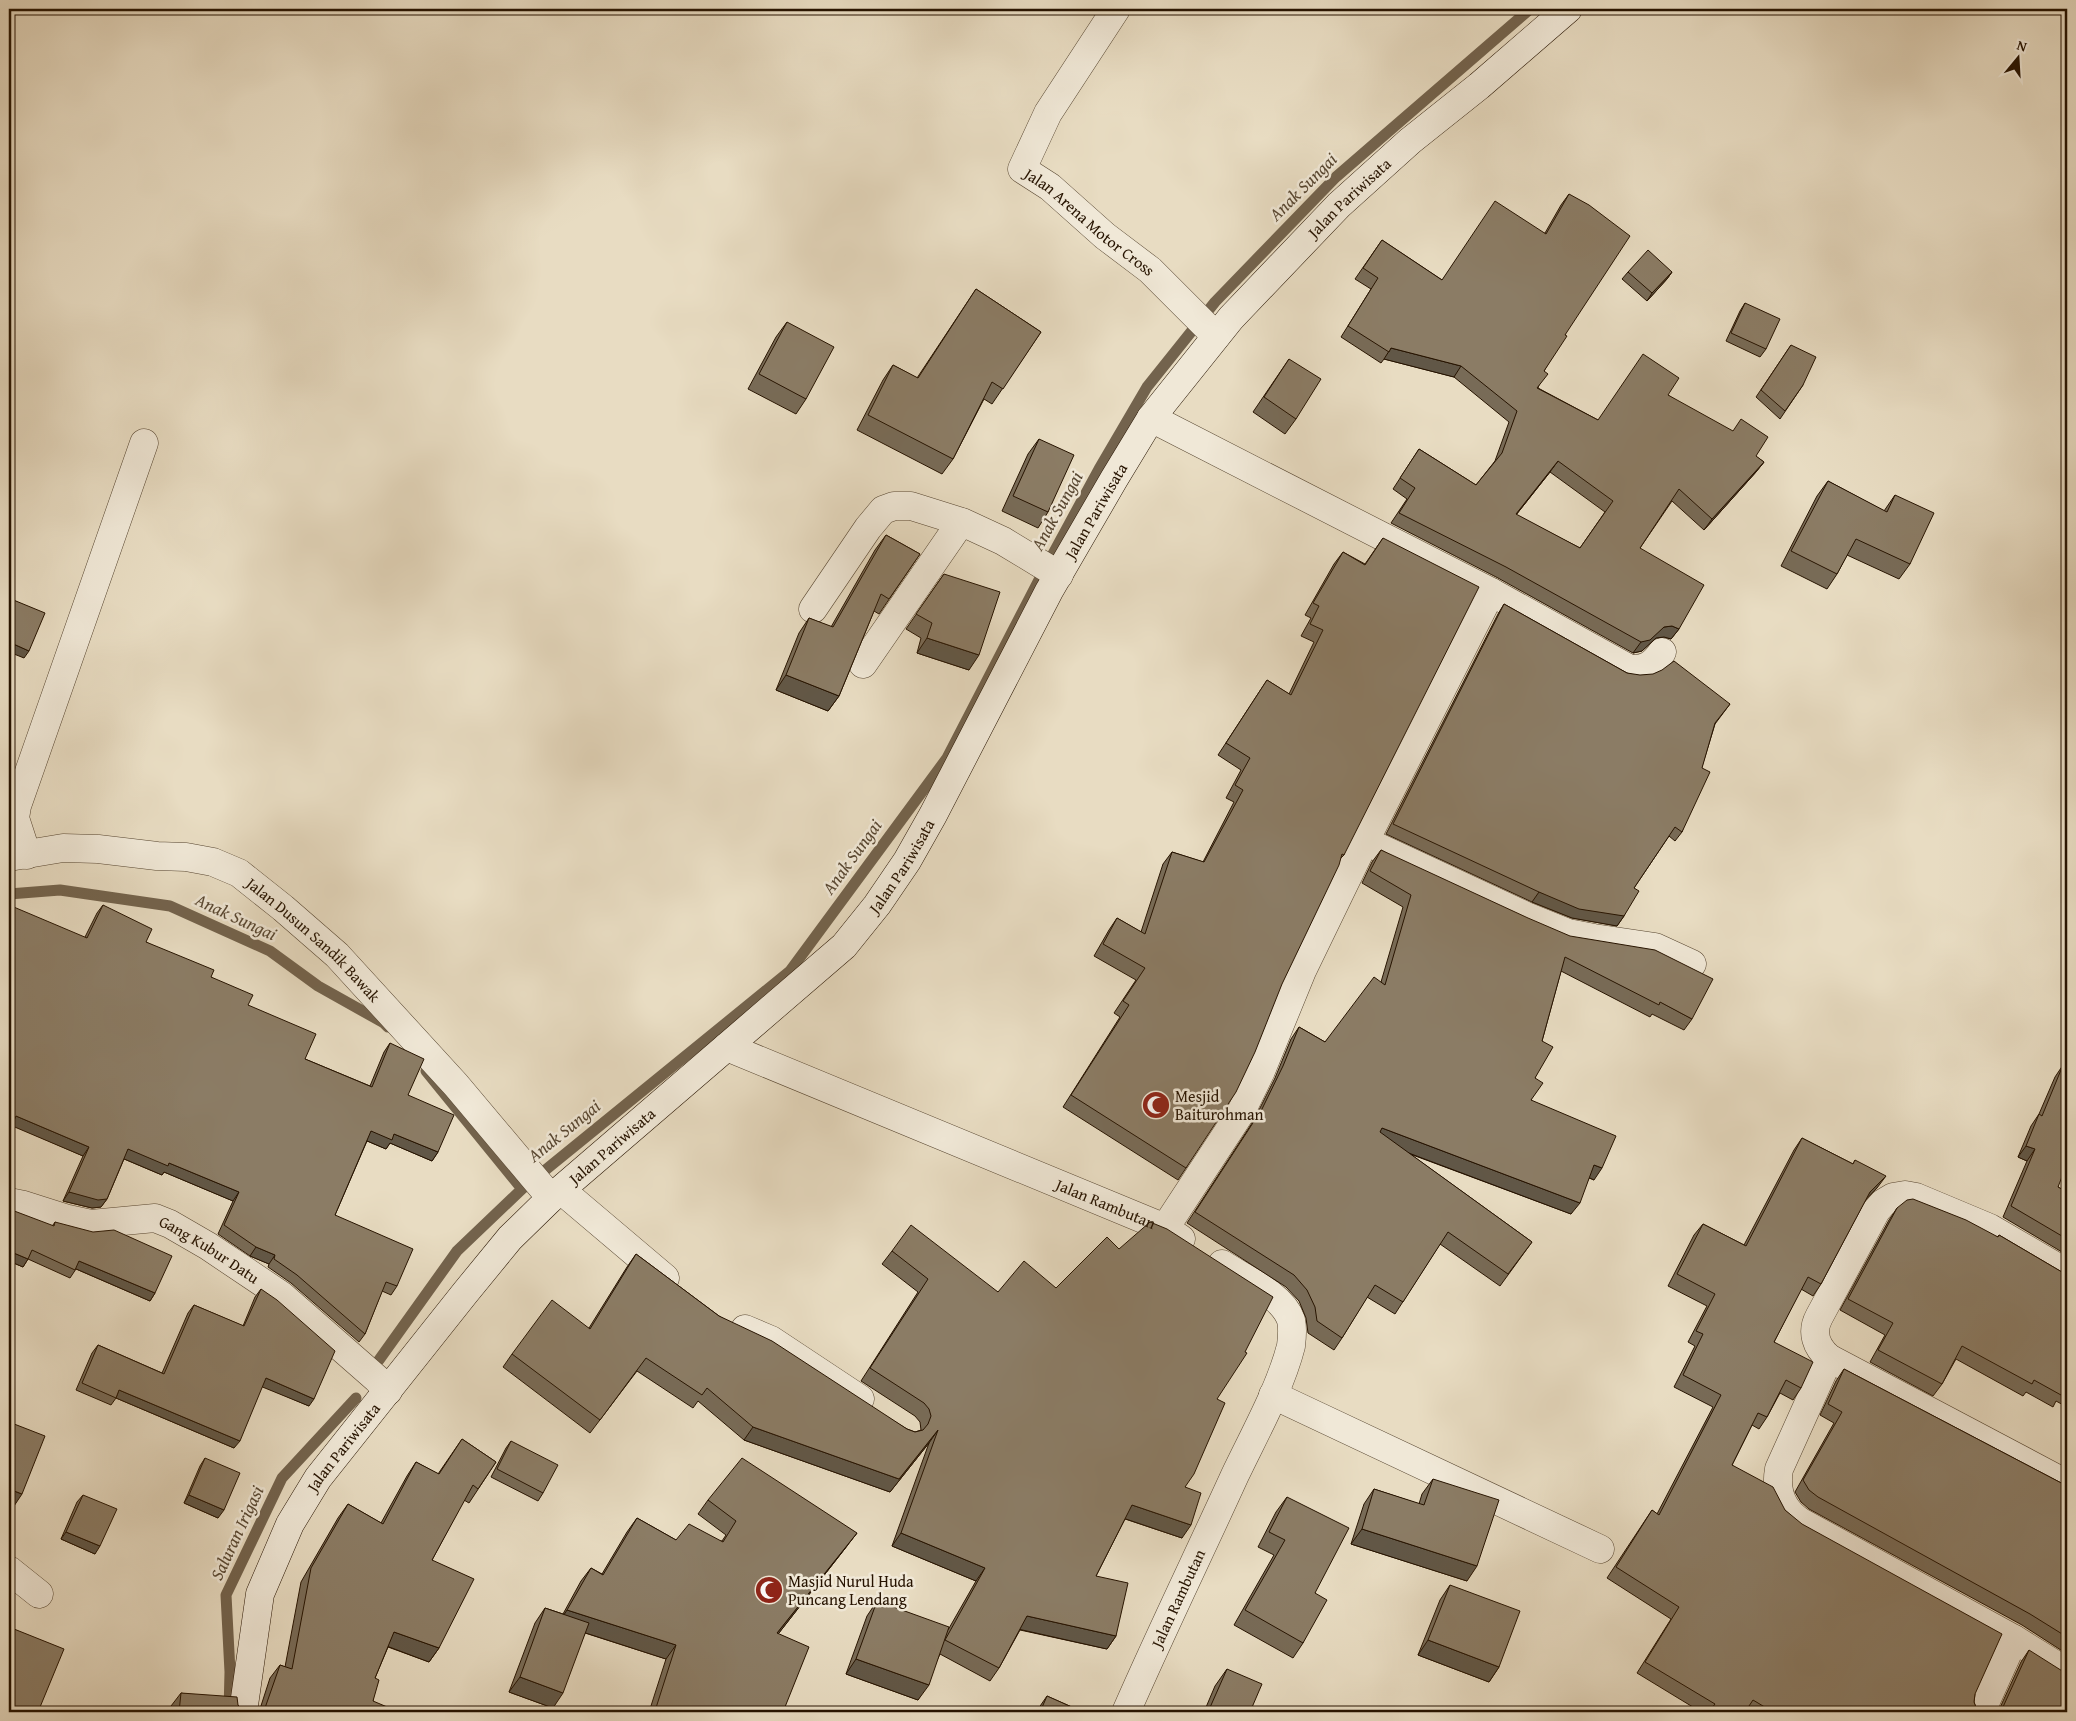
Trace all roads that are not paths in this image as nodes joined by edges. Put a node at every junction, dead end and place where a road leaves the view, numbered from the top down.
1 (1116, 9) edge
2 (1568, 9) edge
3 (1209, 330) junction
4 (1151, 418) junction
5 (144, 442) dead end
6 (961, 522) junction
7 (1059, 575) junction
8 (1491, 592) junction
9 (812, 609) dead end
10 (1662, 652) dead end
11 (863, 664) dead end
12 (1365, 842) junction
13 (18, 856) edge
14 (1692, 964) dead end
15 (727, 1047) junction
16 (544, 1184) junction
17 (9, 1202) edge
18 (1165, 1228) junction
19 (2067, 1272) edge
20 (687, 1294) edge
21 (719, 1316) edge
22 (1829, 1358) junction
23 (374, 1377) junction
24 (1273, 1395) junction
25 (881, 1413) edge
26 (2067, 1484) edge
27 (1600, 1549) dead end
28 (9, 1570) edge
29 (39, 1594) dead end
30 (2014, 1639) junction
31 (2067, 1672) edge
32 (242, 1712) edge
33 (1126, 1712) edge
34 (1982, 1712) edge

1 - 3 street, Jalan Arena Motor Cross
2 - 3 street, Jalan Pariwisata
3 - 4 street, Jalan Pariwisata
4 - 7 street, Jalan Pariwisata
4 - 8 street
5 - 13 street
6 - 7 street
6 - 9 street
6 - 11 street
7 - 15 street, Jalan Pariwisata
8 - 10 street
8 - 12 street
12 - 14 street
12 - 18 street
13 - 16 street, Jalan Dusun Sandik Bawak
15 - 16 street, Jalan Pariwisata
15 - 18 street, Jalan Rambutan
16 - 20 street, Jalan Dusun Sandik Bawak
16 - 23 street, Jalan Pariwisata
17 - 23 street, Gang Kubur Datu
18 - 24 street, Jalan Rambutan
19 - 22 street
21 - 25 street
22 - 26 street
22 - 30 street
23 - 32 street, Jalan Pariwisata
24 - 27 street
24 - 33 street, Jalan Rambutan
28 - 29 street
30 - 31 street
30 - 34 street

